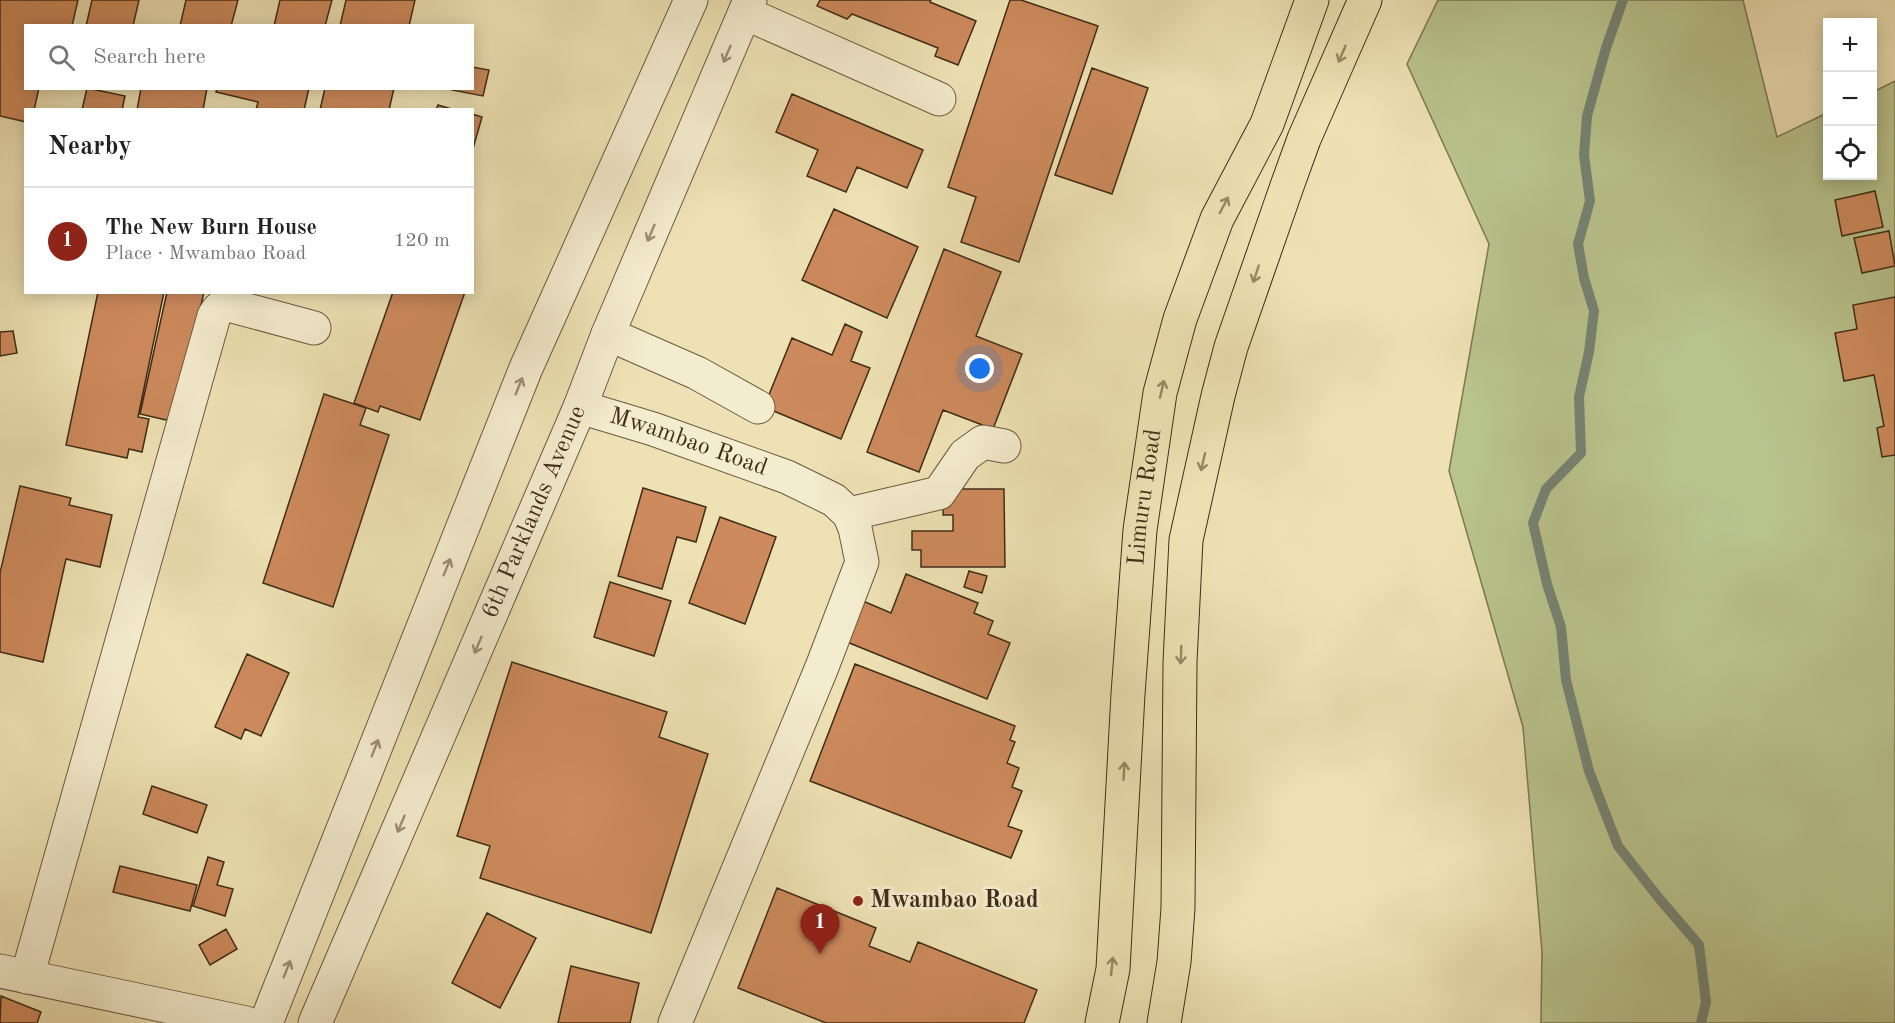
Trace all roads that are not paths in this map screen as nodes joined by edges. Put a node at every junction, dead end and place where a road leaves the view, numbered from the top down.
1 (691, 0) edge
2 (1312, 0) edge
3 (1365, 0) edge
4 (747, 7) edge
5 (939, 99) dead end
6 (314, 328) dead end
7 (608, 334) junction
8 (580, 407) junction
9 (758, 407) dead end
10 (1004, 446) dead end
11 (849, 514) junction
12 (13, 974) edge
13 (246, 1023) edge
14 (266, 1023) edge
15 (315, 1023) edge
16 (675, 1023) edge
17 (1102, 1023) edge
18 (1164, 1023) edge

14 -> 1 street
17 -> 2 main road, Limuru Road
3 -> 18 main road
4 - 5 street
4 -> 7 street, 6th Parklands Avenue
6 - 12 street
7 - 8 street, 6th Parklands Avenue
7 - 9 street
8 - 11 street, Mwambao Road
8 -> 15 street, 6th Parklands Avenue
10 - 11 street
11 - 16 street
12 - 13 street

